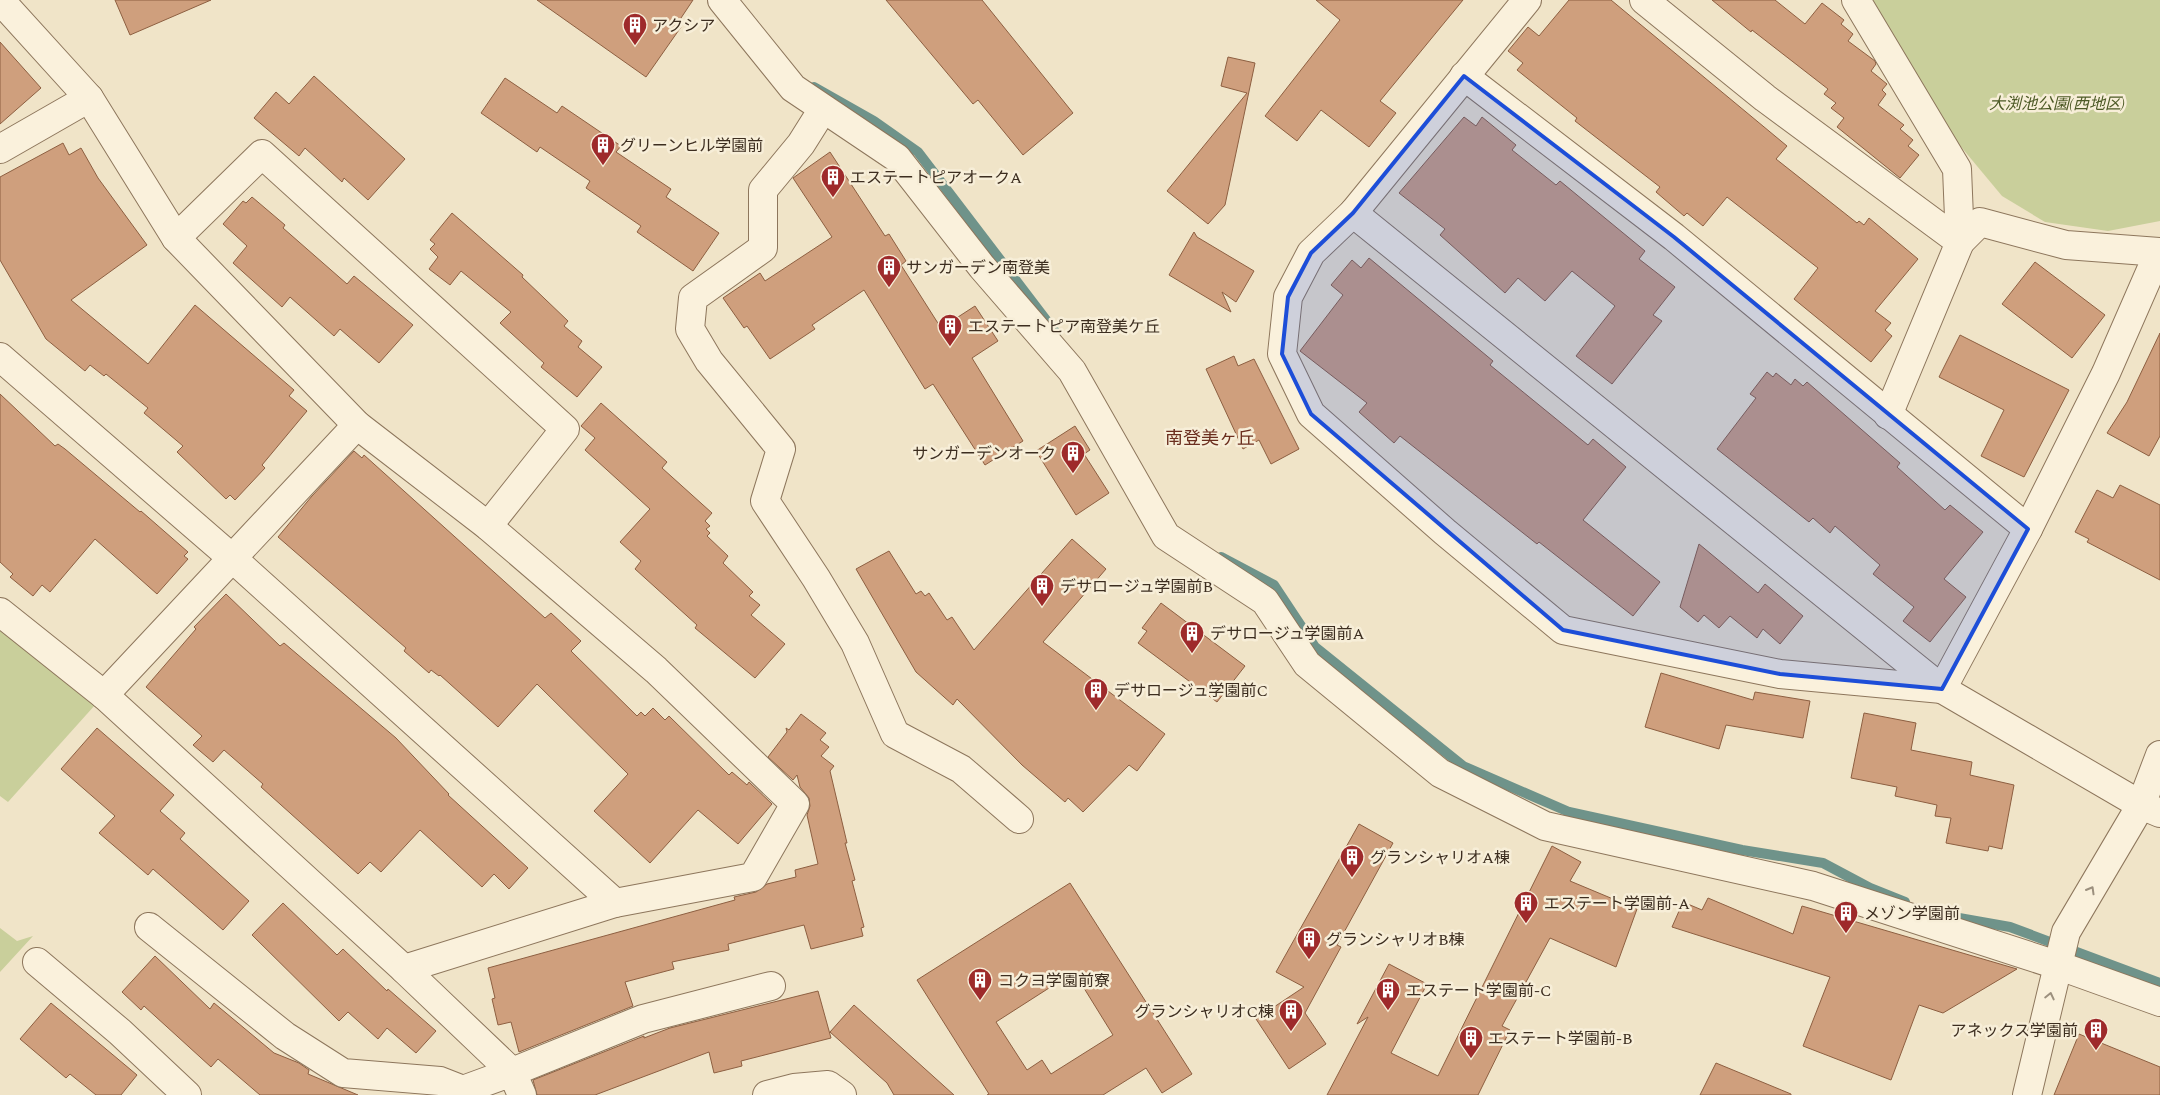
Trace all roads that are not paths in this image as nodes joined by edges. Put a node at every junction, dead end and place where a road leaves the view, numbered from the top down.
1 (0, 0) edge
2 (722, 0) edge
3 (1527, 0) edge
4 (1644, 0) edge
5 (1856, 0) edge
6 (1464, 76) junction
7 (89, 98) junction
8 (823, 109) junction
9 (0, 149) edge
10 (1353, 213) junction
11 (176, 238) junction
12 (1960, 242) junction
13 (2159, 253) edge
14 (0, 357) edge
15 (1888, 415) junction
16 (357, 425) junction
17 (488, 526) junction
18 (2028, 529) junction
19 (232, 558) junction
20 (0, 612) edge
21 (1942, 689) junction
22 (104, 695) junction
23 (2160, 755) edge
24 (2151, 809) edge
25 (1019, 819) dead end
26 (615, 904) junction
27 (149, 927) dead end
28 (37, 962) dead end
29 (2058, 962) junction
30 (404, 969) junction
31 (771, 986) dead end
32 (2160, 1002) edge
33 (517, 1084) edge
34 (187, 1095) edge
35 (767, 1095) edge
36 (842, 1095) edge
37 (2027, 1095) edge

1 - 7 street
2 - 8 street
3 - 6 street
4 - 12 street
5 - 12 street
6 - 10 street
6 - 15 street
7 - 9 street
7 - 11 street
8 - 25 street
8 - 29 street
10 - 21 street
10 - 21 street
11 - 16 street
11 - 17 street
12 - 13 street
12 - 15 street
13 - 18 street
14 - 19 street
15 - 18 street
16 - 17 street
16 - 19 street
17 - 26 street
18 - 21 street
19 - 22 street
19 - 26 street
20 - 22 street
21 - 24 street
22 - 30 street
23 - 24 street
29 -> 24 street
26 - 30 street
27 - 33 street
28 - 34 street
29 - 32 street
37 -> 29 street
30 - 33 street
31 - 33 street
35 - 36 street

